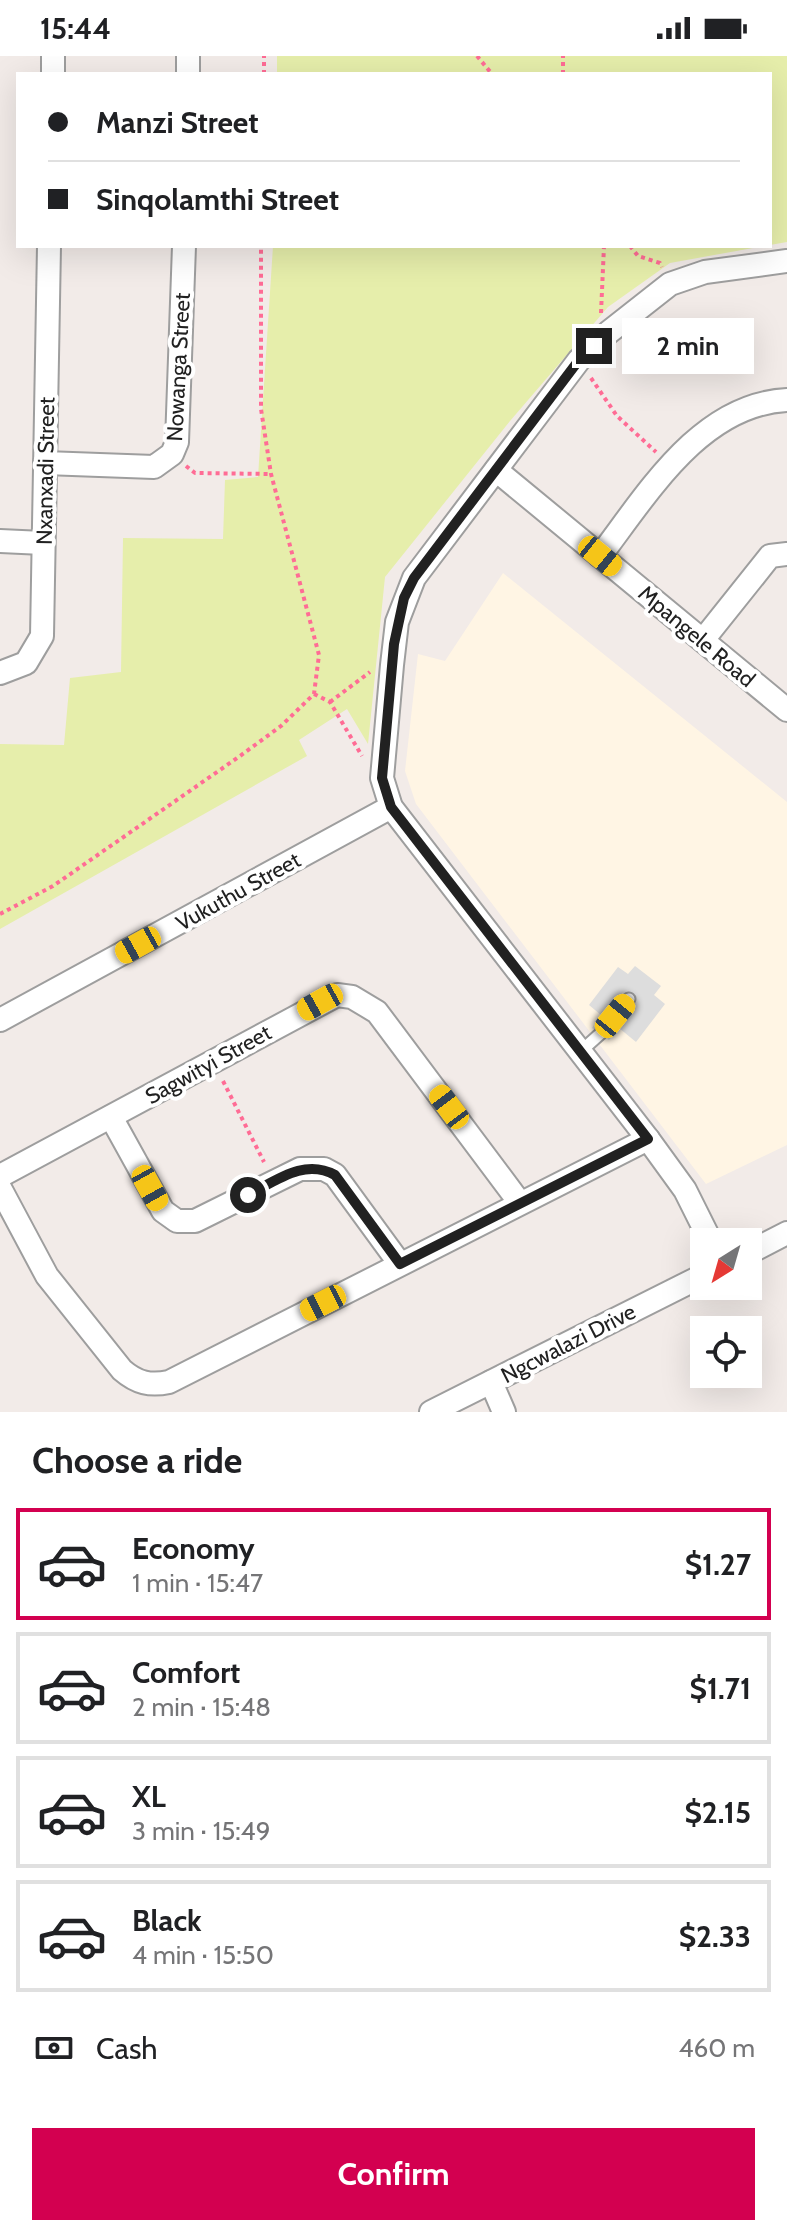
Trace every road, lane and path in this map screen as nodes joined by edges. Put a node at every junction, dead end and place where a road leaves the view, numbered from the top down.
1 (477, 56) edge
2 (490, 72) edge
3 (49, 248) edge
4 (184, 248) edge
5 (261, 248) edge
6 (604, 248) edge
7 (632, 248) edge
8 (787, 261) edge
9 (670, 284) junction
10 (600, 321) dead end
11 (579, 360) junction
12 (787, 400) edge
13 (172, 454) junction
14 (45, 463) junction
15 (670, 464) junction
16 (496, 470) junction
17 (271, 474) junction
18 (0, 541) edge
19 (43, 543) junction
20 (787, 554) edge
21 (600, 556) junction
22 (703, 640) junction
23 (392, 665) junction
24 (0, 673) edge
25 (314, 694) junction
26 (330, 702) junction
27 (787, 710) edge
28 (382, 778) junction
29 (391, 807) junction
30 (0, 914) edge
31 (629, 999) dead end
32 (0, 1020) edge
33 (579, 1052) junction
34 (213, 1061) junction
35 (111, 1117) junction
36 (648, 1139) junction
37 (0, 1176) edge
38 (274, 1182) junction
39 (0, 1188) edge
40 (520, 1203) junction
41 (704, 1228) edge
42 (787, 1233) edge
43 (762, 1246) edge
44 (400, 1264) junction
45 (690, 1282) edge
46 (491, 1382) junction
47 (431, 1412) edge
48 (504, 1412) edge

1 - 2 path
3 - 14 street, Nxanxadi Street
4 - 13 street, Nowanga Street
5 - 17 path
6 - 10 path
7 - 9 path
8 - 9 street
9 - 11 street
11 - 15 path
11 - 16 street
12 - 15 street
13 - 14 street, Nowanga Street
13 - 17 path
14 - 19 street, Nxanxadi Street
15 - 21 street
16 - 21 street, Mpangele Road
16 - 23 street
17 - 25 path
18 - 19 street
19 - 24 street, Nxanxadi Street
20 - 22 street
21 - 22 street, Mpangele Road
22 - 27 street, Mpangele Road
23 - 26 path
23 - 28 street
25 - 26 path
25 - 30 path
26 - 28 path
28 - 29 street
29 - 32 street, Vukuthu Street
29 - 33 street
31 - 33 lane
33 - 36 street
34 - 35 street, Sagwityi Street
34 - 38 path
34 - 40 street, Sagwityi Street
35 - 37 street, Sagwityi Street
35 - 38 street
36 - 40 street
36 - 41 street
38 - 44 street
39 - 44 street
40 - 44 street
42 - 43 street
45 - 46 street, Ngcwalazi Drive
46 - 47 street, Ngcwalazi Drive
46 - 48 street

